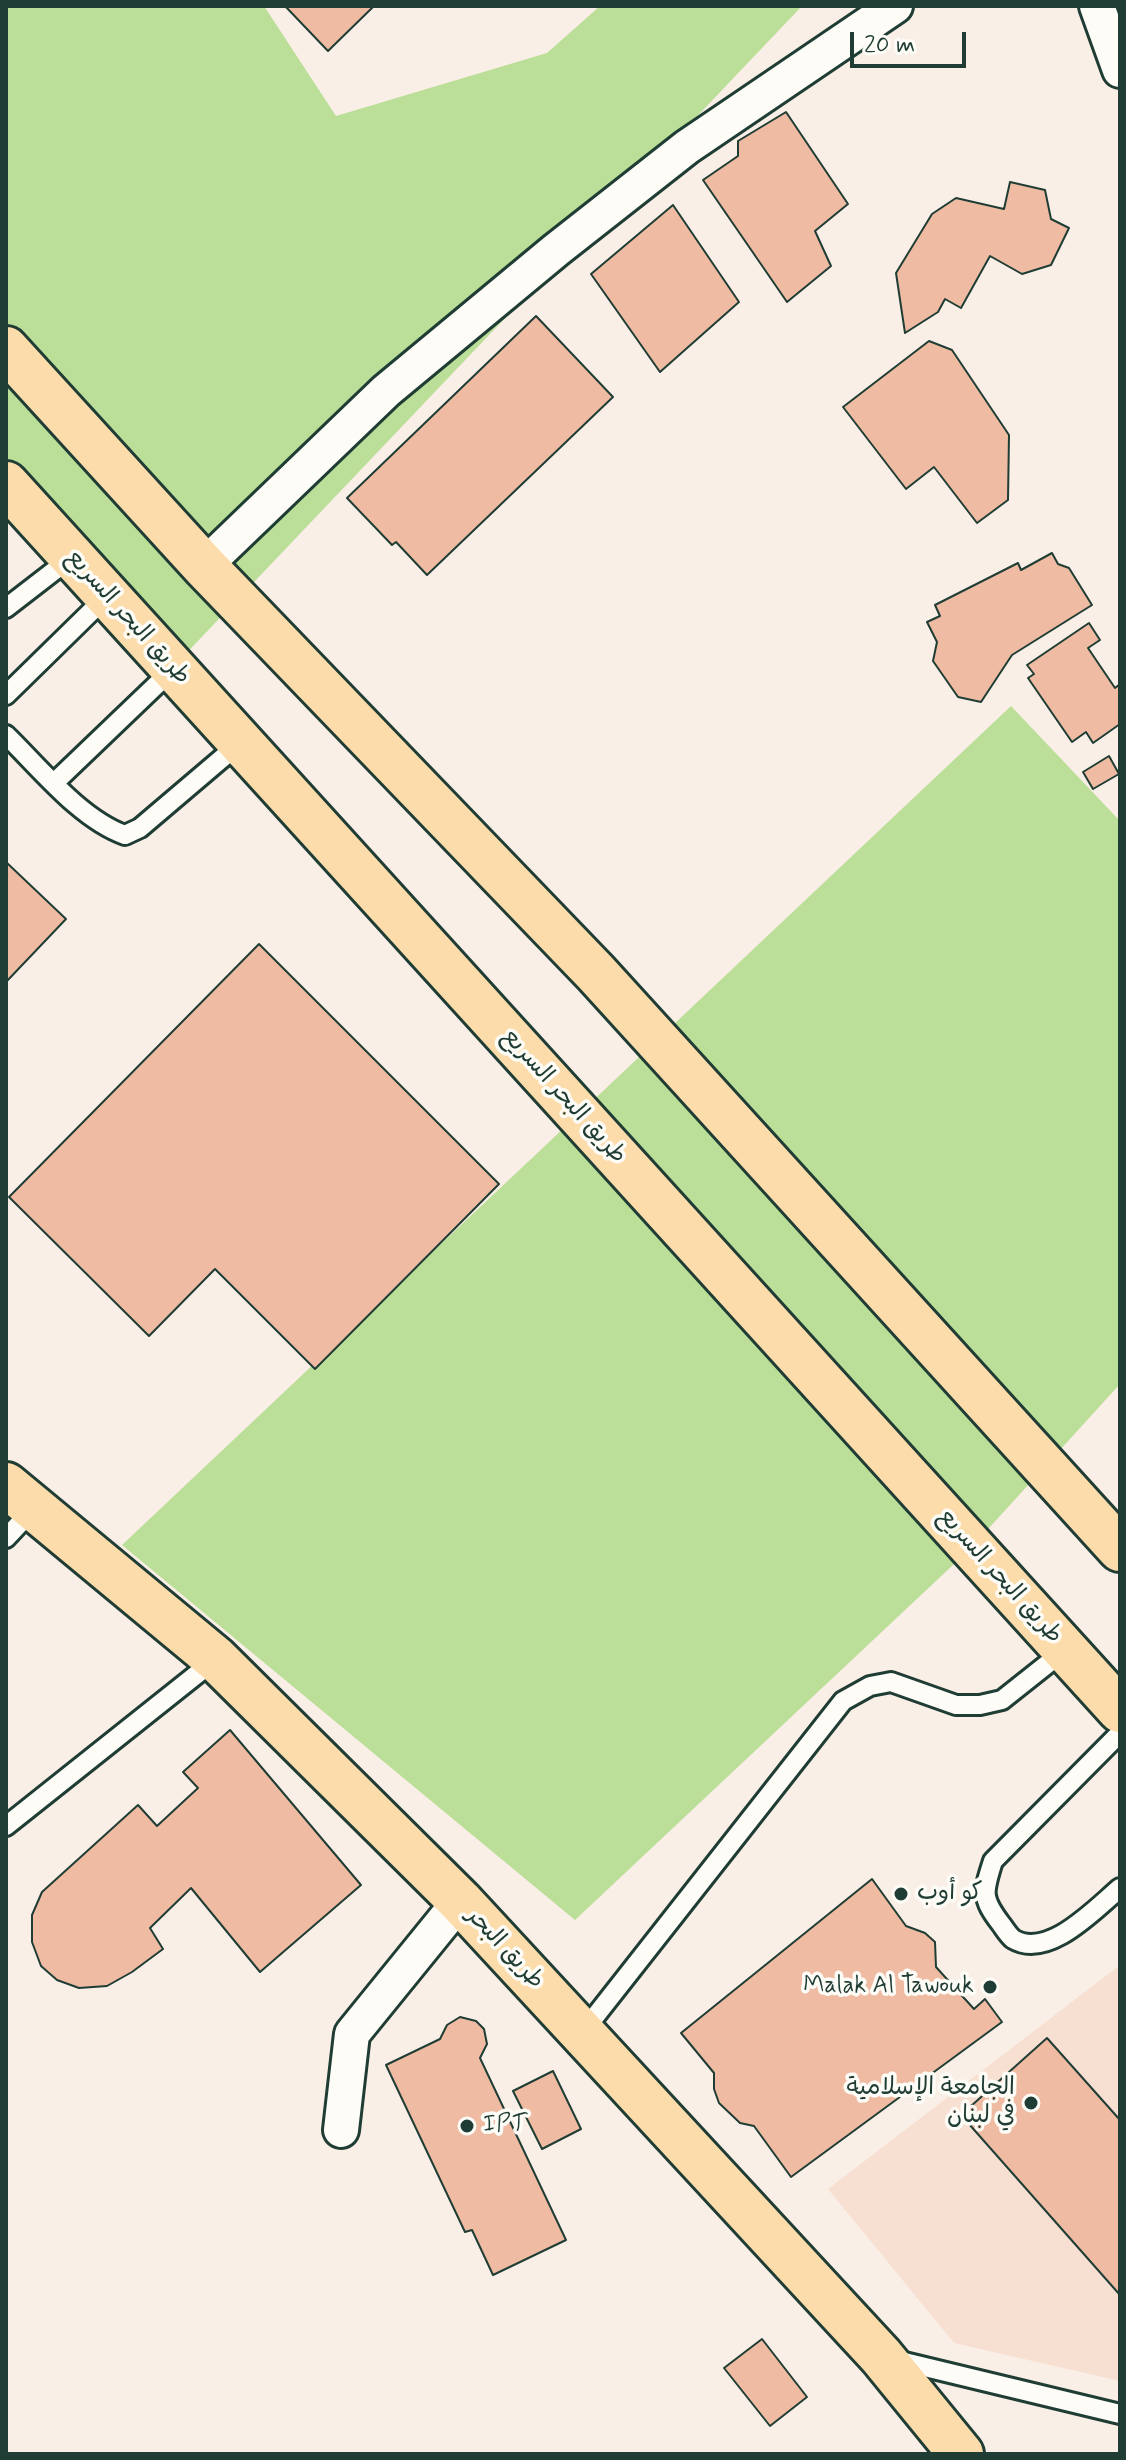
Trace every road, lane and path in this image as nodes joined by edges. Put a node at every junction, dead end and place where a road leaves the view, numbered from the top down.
1 (895, 6) edge
2 (1097, 6) edge
3 (1120, 70) edge
4 (6, 349) edge
5 (6, 484) edge
6 (72, 557) junction
7 (204, 566) junction
8 (107, 596) junction
9 (6, 608) edge
10 (173, 669) junction
11 (6, 695) edge
12 (6, 735) edge
13 (240, 743) junction
14 (55, 782) junction
15 (16, 1510) edge
16 (1120, 1549) edge
17 (1065, 1650) junction
18 (216, 1659) junction
19 (1120, 1710) edge
20 (1120, 1733) edge
21 (6, 1826) edge
22 (1120, 1888) edge
23 (460, 1901) junction
24 (582, 2033) junction
25 (341, 2130) dead end
26 (881, 2356) junction
27 (1120, 2414) edge
28 (961, 2454) edge

1 - 7 street
2 - 3 street
4 - 7 highway
5 - 6 highway, طريق البحر السريع
6 - 8 highway, طريق البحر السريع
6 - 9 lane
7 - 16 highway
8 - 10 highway, طريق البحر السريع
8 - 11 lane
10 - 13 highway, طريق البحر السريع
10 - 14 lane
12 - 14 lane
13 - 14 lane
13 - 17 highway, طريق البحر السريع
15 - 18 highway, طريق البحر
17 - 19 highway, طريق البحر السريع
17 - 24 lane
18 - 21 lane
18 - 23 highway, طريق البحر
20 - 22 lane
23 - 24 highway, طريق البحر
23 - 25 street
24 - 26 highway, طريق البحر
26 - 27 lane
26 - 28 highway, طريق البحر

